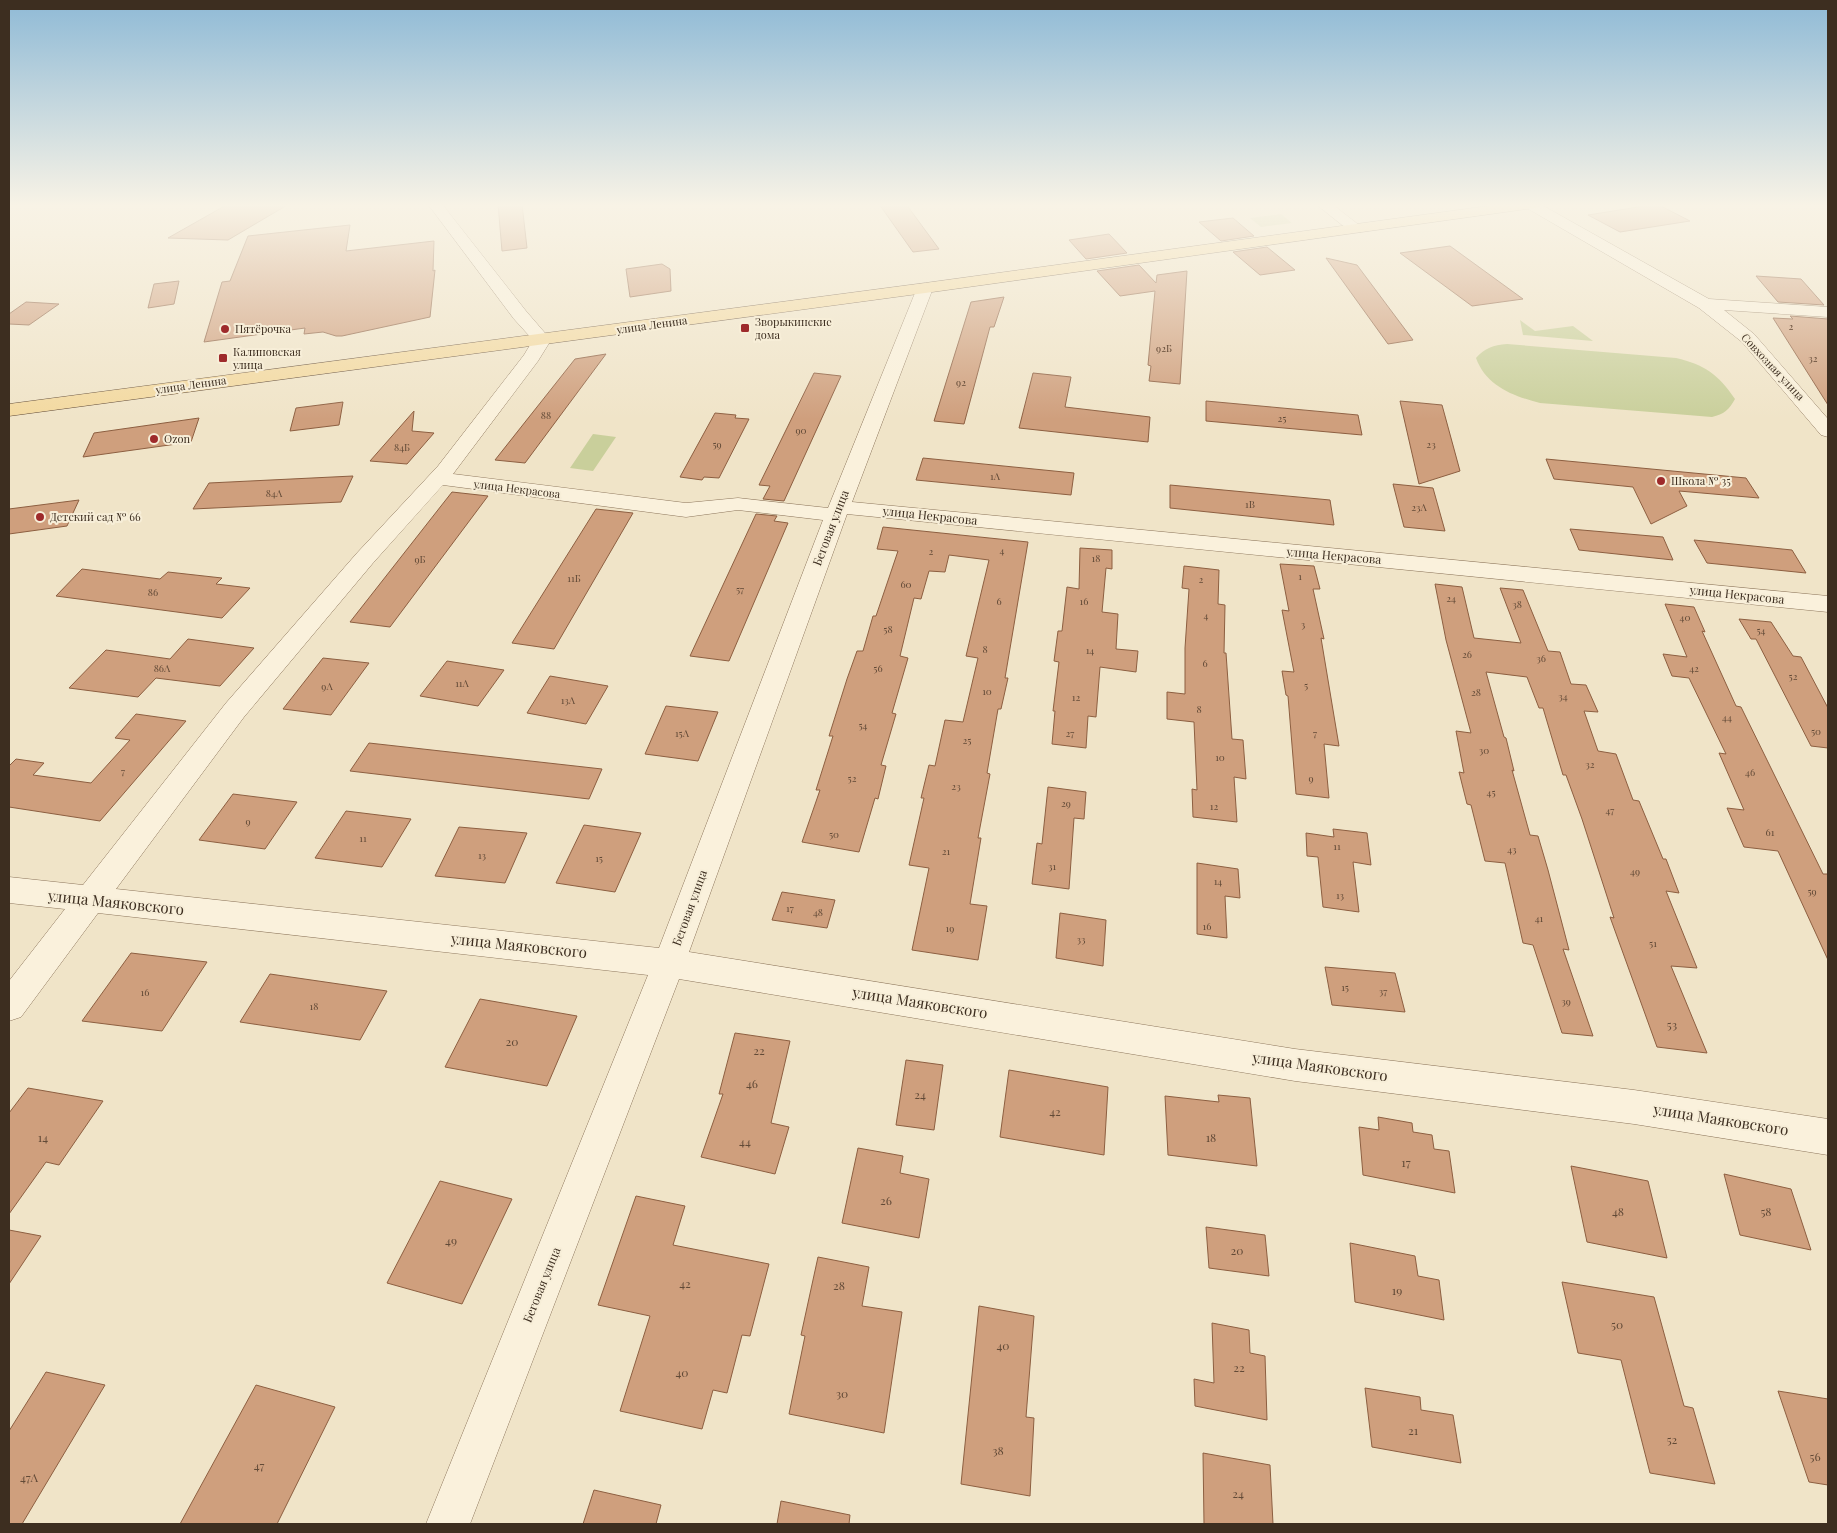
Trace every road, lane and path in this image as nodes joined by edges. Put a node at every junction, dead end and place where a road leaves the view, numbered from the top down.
1 (490, 276) edge
2 (1017, 276) edge
3 (1656, 276) edge
4 (926, 288) junction
5 (1706, 304) junction
6 (1828, 312) edge
7 (542, 340) junction
8 (9, 410) edge
9 (1826, 425) edge
10 (437, 478) junction
11 (837, 511) junction
12 (1828, 604) edge
13 (9, 890) edge
14 (90, 900) junction
15 (670, 963) junction
16 (9, 1006) edge
17 (1828, 1137) edge
18 (448, 1524) edge

1 - 7 street
2 - 4 main road, улица Ленина
3 - 5 street, Совхозная улица
4 - 7 main road, улица Ленина
4 - 11 street, Беговая улица
5 - 6 street
5 - 9 street, Совхозная улица
7 - 8 main road, улица Ленина
7 - 10 street
10 - 11 street, улица Некрасова
10 - 14 street
11 - 12 street, улица Некрасова
11 - 15 street, Беговая улица
13 - 14 street, улица Маяковского
14 - 15 street, улица Маяковского
14 - 16 street
15 - 17 street, улица Маяковского
15 - 18 street, Беговая улица

